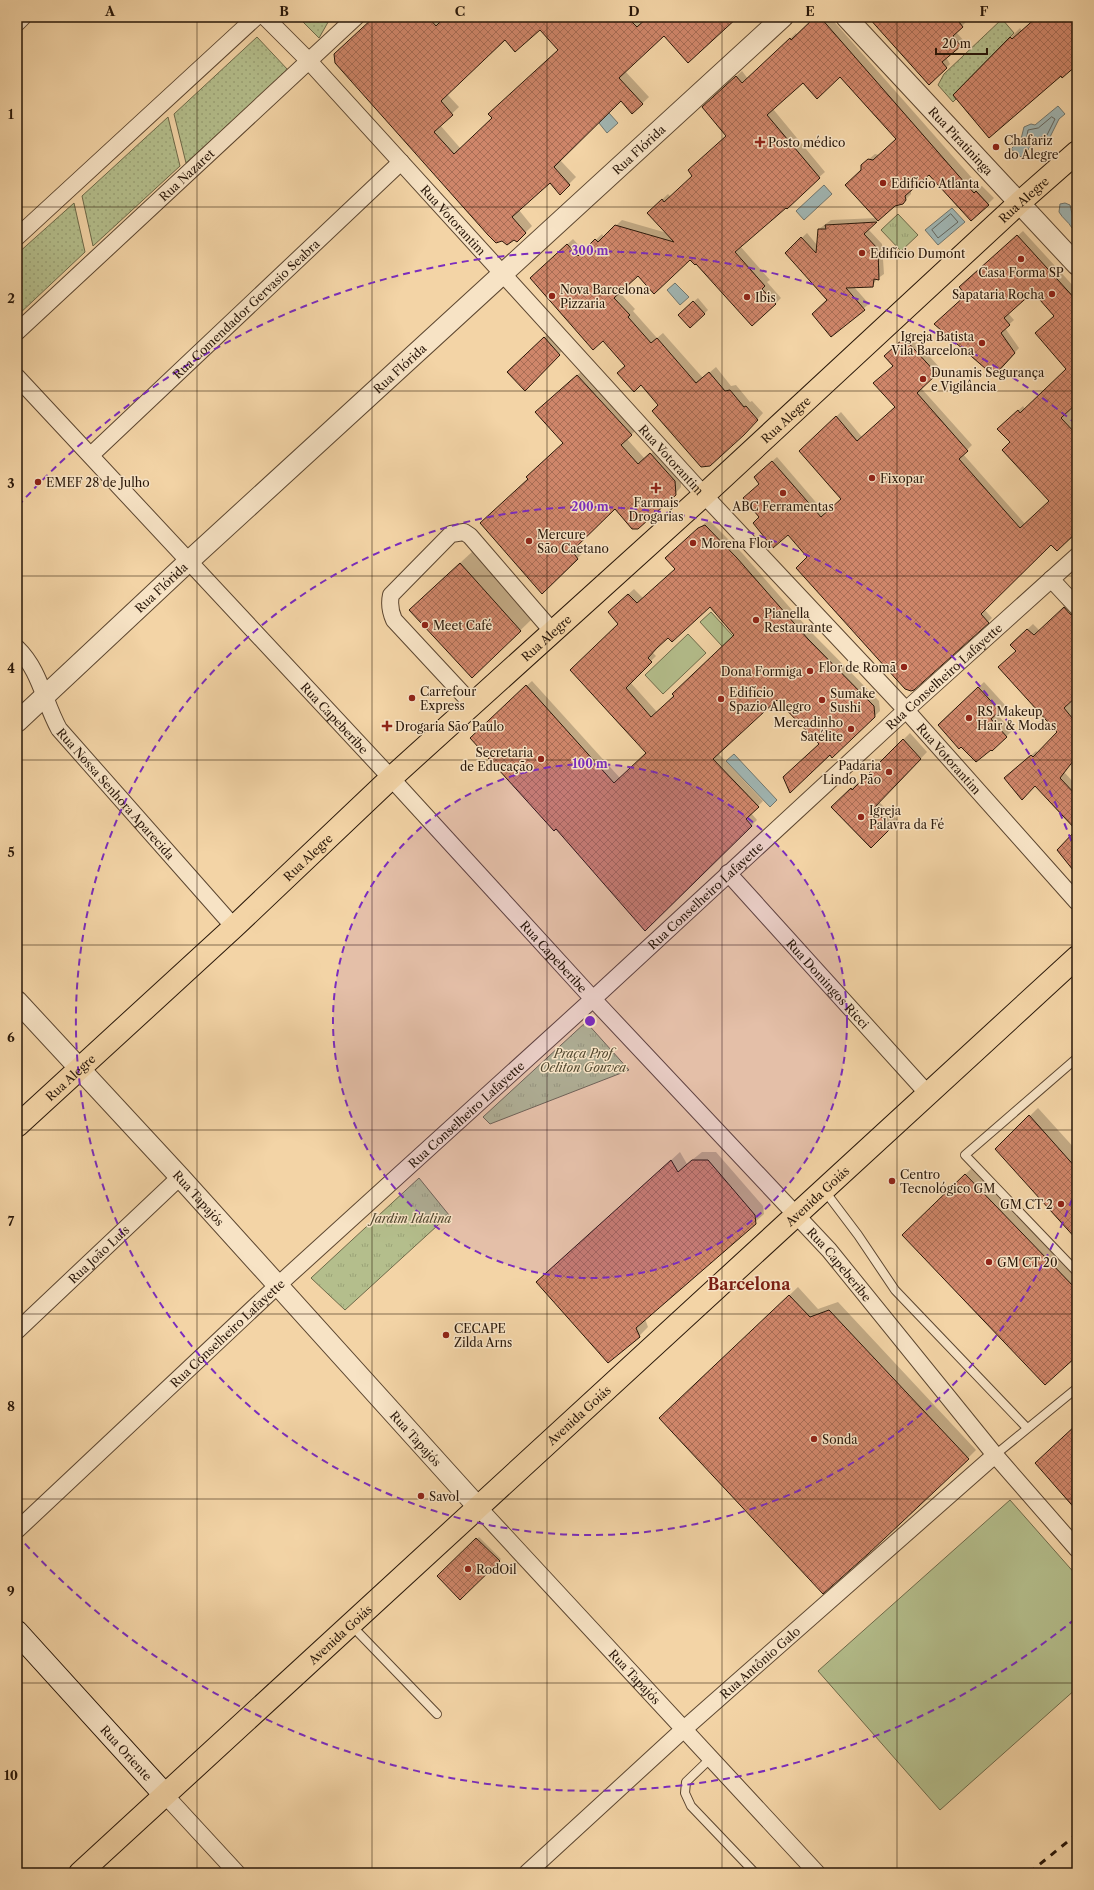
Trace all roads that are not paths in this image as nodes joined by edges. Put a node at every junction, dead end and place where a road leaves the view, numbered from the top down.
1 (23, 17) edge
2 (256, 17) edge
3 (266, 17) edge
4 (356, 17) edge
5 (783, 17) edge
6 (846, 17) edge
7 (17, 23) edge
8 (308, 60) junction
9 (1077, 152) edge
10 (401, 162) junction
11 (1019, 203) junction
12 (17, 237) edge
13 (1077, 265) edge
14 (504, 274) junction
15 (17, 332) edge
16 (17, 377) edge
17 (91, 455) junction
18 (704, 495) junction
19 (1077, 556) edge
20 (189, 561) junction
21 (1051, 579) junction
22 (1077, 607) edge
23 (553, 632) junction
24 (17, 648) edge
25 (45, 697) junction
26 (473, 706) junction
27 (906, 710) junction
28 (17, 722) edge
29 (391, 778) junction
30 (728, 873) junction
31 (1077, 902) edge
32 (234, 927) junction
33 (1077, 957) edge
34 (593, 999) junction
35 (17, 1001) edge
36 (1077, 1058) edge
37 (79, 1069) junction
38 (928, 1094) junction
39 (17, 1126) edge
40 (180, 1177) junction
41 (824, 1190) junction
42 (796, 1215) junction
43 (1077, 1272) edge
44 (277, 1286) junction
45 (17, 1331) edge
46 (1077, 1388) edge
47 (1027, 1428) junction
48 (995, 1455) junction
49 (478, 1507) junction
50 (17, 1530) edge
51 (1077, 1549) edge
52 (351, 1624) junction
53 (17, 1632) edge
54 (437, 1714) dead end
55 (684, 1729) junction
56 (711, 1758) junction
57 (165, 1795) junction
58 (80, 1873) edge
59 (237, 1873) edge
60 (528, 1873) edge
61 (755, 1873) edge
62 (817, 1873) edge

1 - 7 street
2 - 12 street
3 - 8 street, Rua Votorantim
4 - 8 street, Rua Nazaret
5 - 14 street, Rua Flórida
6 - 11 street, Rua Piratininga
8 - 10 street, Rua Votorantim
8 - 15 street, Rua Nazaret
9 - 11 main road, Rua Alegre
10 - 14 street, Rua Votorantim
10 - 17 street, Rua Comendador Gervasio Seabra
11 - 13 street, Rua Piratininga
11 - 18 main road, Rua Alegre
14 - 18 street, Rua Votorantim
14 - 20 street, Rua Flórida
16 - 17 street, Rua Capeberibe
17 - 20 street, Rua Capeberibe
18 - 23 main road, Rua Alegre
18 - 27 street, Rua Votorantim
19 - 21 street, Rua Conselheiro Lafayette
20 - 25 street, Rua Flórida
20 - 29 street, Rua Capeberibe
21 - 22 street
21 - 27 street, Rua Conselheiro Lafayette
23 - 26 main road, Rua Alegre
23 - 26 street
24 - 25 street, Rua Nossa Senhora Aparecida
25 - 28 street, Rua Flórida
25 - 32 street, Rua Nossa Senhora Aparecida
26 - 29 main road, Rua Alegre
27 - 30 street, Rua Conselheiro Lafayette
27 - 31 street, Rua Votorantim
29 - 32 main road, Rua Alegre
29 - 34 street, Rua Capeberibe
30 - 34 street, Rua Conselheiro Lafayette
30 - 38 street, Rua Domingos Ricci
32 - 37 main road, Rua Alegre
33 - 38 main road, Avenida Goiás
34 - 42 street, Rua Capeberibe
34 - 44 street, Rua Conselheiro Lafayette
35 - 37 street, Rua Tapajós
36 - 43 lane
37 - 39 main road, Rua Alegre
37 - 40 street, Rua Tapajós
38 - 41 main road, Avenida Goiás
40 - 44 street, Rua Tapajós
40 - 45 street, Rua João Luis
41 - 42 main road, Avenida Goiás
41 - 47 lane
42 - 48 street, Rua Capeberibe
42 - 49 main road, Avenida Goiás
44 - 49 street, Rua Tapajós
44 - 50 street, Rua Conselheiro Lafayette
46 - 47 lane
47 - 48 lane
48 - 51 street, Rua Capeberibe
48 - 55 street, Rua Antônio Galo
49 - 52 main road, Avenida Goiás
49 - 55 street, Rua Tapajós
52 - 54 lane
52 - 57 main road, Avenida Goiás
53 - 57 main road, Rua Oriente
55 - 56 street, Rua Tapajós
55 - 60 street, Rua Antônio Galo
56 - 61 lane
56 - 62 street, Rua Tapajós
57 - 58 main road, Avenida Goiás
57 - 59 street, Rua Oriente

